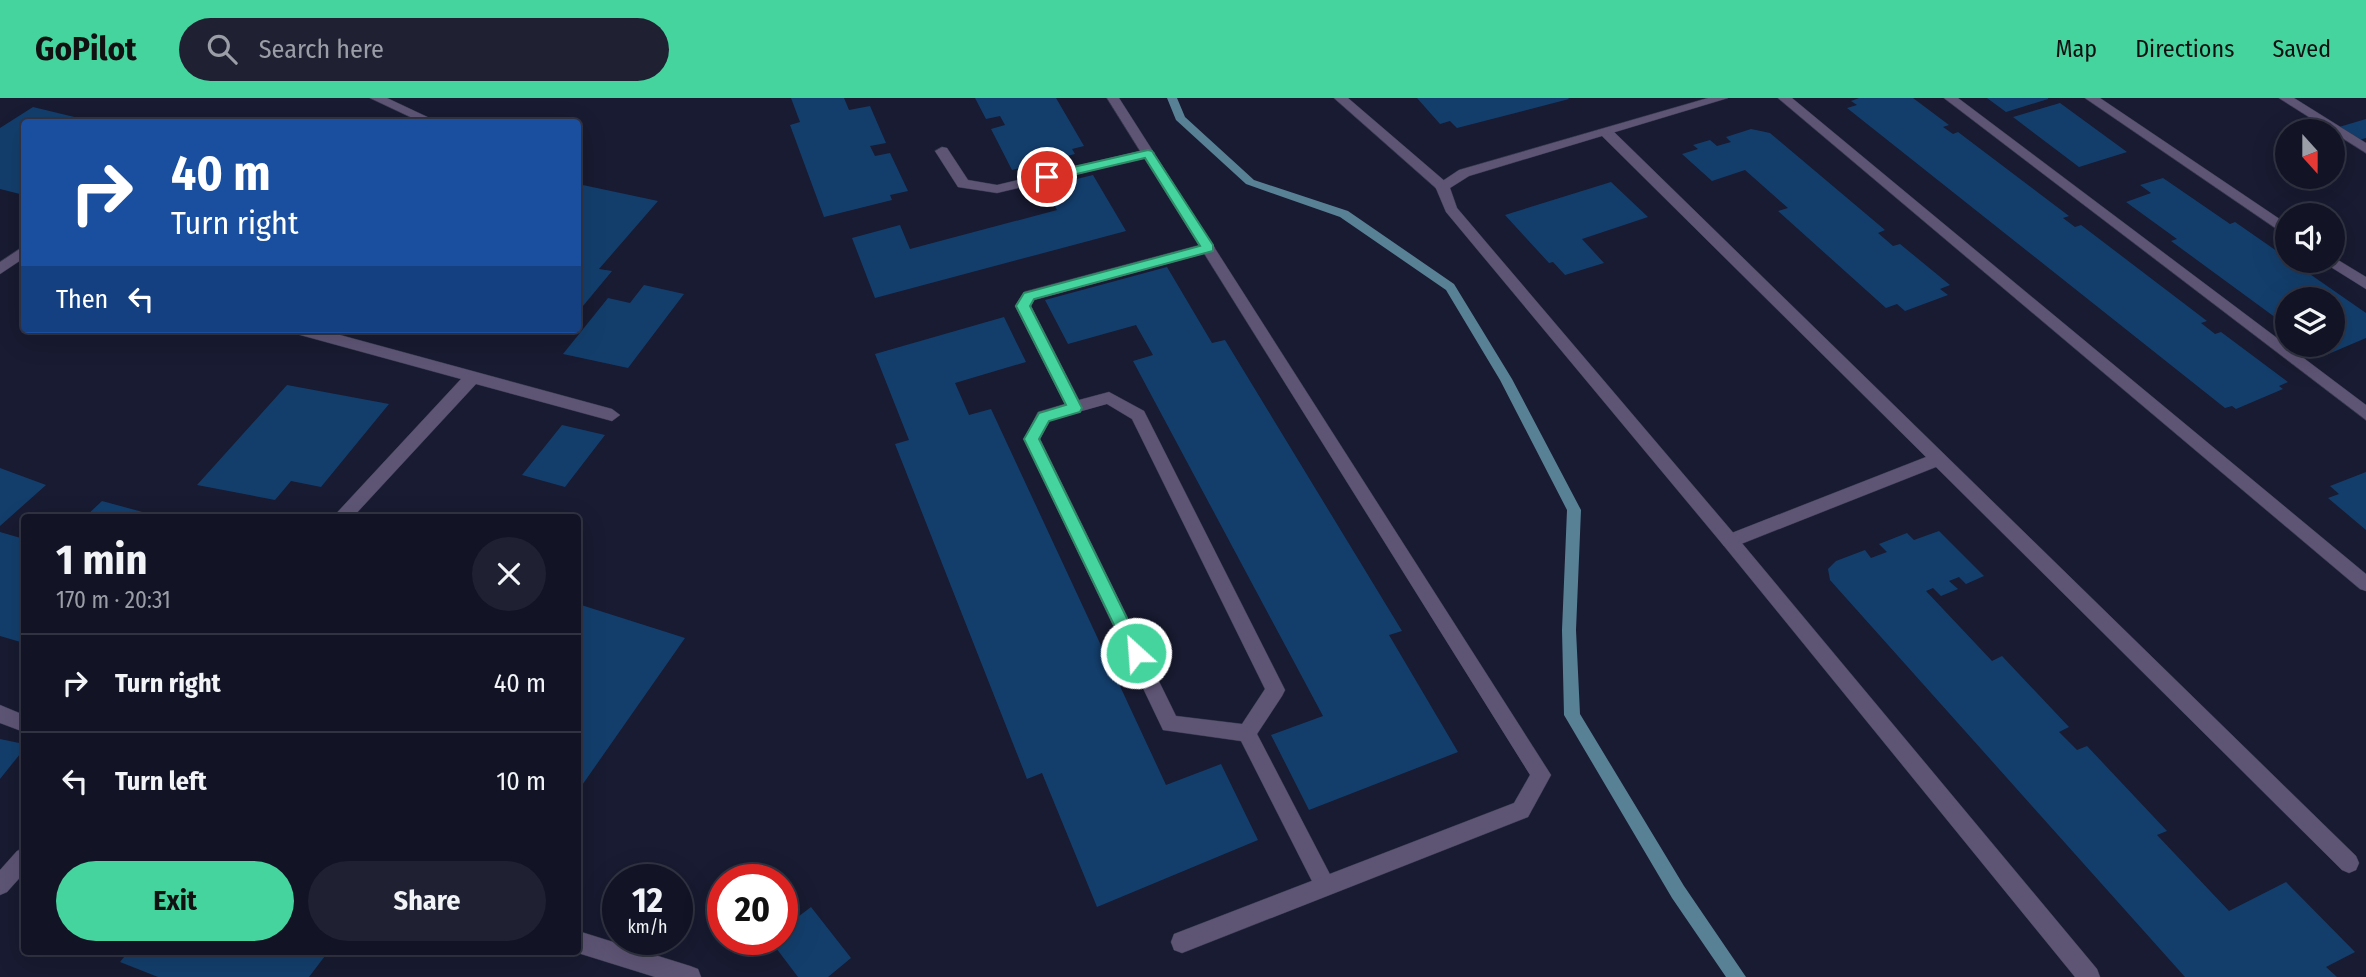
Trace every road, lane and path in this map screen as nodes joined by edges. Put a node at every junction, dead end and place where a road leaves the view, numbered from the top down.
1 (376, 98) edge
2 (1113, 98) edge
3 (1340, 98) edge
4 (1722, 98) edge
5 (1784, 98) edge
6 (1950, 98) edge
7 (2091, 98) edge
8 (2285, 98) edge
9 (424, 119) edge
10 (1606, 132) junction
11 (2366, 149) edge
12 (942, 151) dead end
13 (1148, 153) junction
14 (1442, 186) junction
15 (2275, 223) edge
16 (0, 247) edge
17 (1208, 248) junction
18 (21, 252) edge
19 (21, 254) edge
20 (0, 269) edge
21 (2345, 271) edge
22 (2366, 285) edge
23 (313, 333) edge
24 (473, 377) junction
25 (1075, 408) junction
26 (2366, 414) edge
27 (611, 415) dead end
28 (1938, 459) junction
29 (345, 514) edge
30 (1730, 541) junction
31 (2366, 583) edge
32 (0, 715) edge
33 (21, 723) edge
34 (1247, 733) junction
35 (21, 861) edge
36 (2349, 863) dead end
37 (0, 885) edge
38 (1325, 886) junction
39 (1182, 942) dead end
40 (581, 943) edge
41 (690, 977) edge
42 (2090, 977) edge

1 - 9 street
2 - 13 street
3 - 14 street
4 - 10 street
5 - 31 street
6 - 26 street
7 - 15 street
8 - 11 street
10 - 14 street
10 - 28 street
12 - 13 street
13 - 17 street
14 - 30 street
16 - 18 street
17 - 25 street
17 - 38 street
19 - 20 street
21 - 22 street
23 - 24 street
24 - 27 street
24 - 29 street
25 - 34 street
25 - 34 street
28 - 30 street
28 - 36 street
30 - 42 street
32 - 33 street
34 - 38 street
35 - 37 street
38 - 39 street
40 - 41 street

